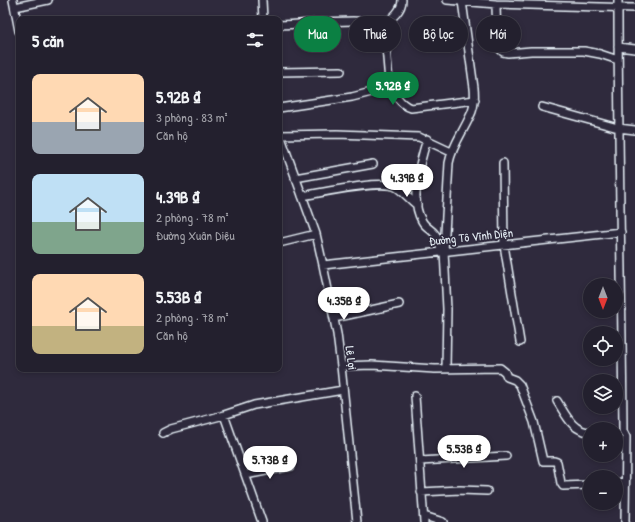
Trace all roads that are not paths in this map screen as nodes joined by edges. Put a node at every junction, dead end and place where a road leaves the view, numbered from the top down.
1 (48, 0) edge
2 (262, 0) edge
3 (402, 0) edge
4 (447, 0) edge
5 (462, 1) junction
6 (14, 3) edge
7 (496, 4) junction
8 (618, 4) edge
9 (635, 8) edge
10 (16, 16) edge
11 (263, 16) edge
12 (393, 16) edge
13 (349, 21) edge
14 (282, 25) edge
15 (618, 48) junction
16 (635, 49) edge
17 (386, 52) edge
18 (618, 60) junction
19 (341, 71) dead end
20 (282, 72) edge
21 (391, 87) junction
22 (475, 100) junction
23 (542, 106) dead end
24 (282, 108) edge
25 (618, 128) junction
26 (635, 130) edge
27 (282, 134) edge
28 (427, 139) junction
29 (282, 142) edge
30 (451, 152) junction
31 (373, 164) dead end
32 (503, 164) dead end
33 (295, 178) junction
34 (302, 196) junction
35 (417, 205) junction
36 (621, 232) junction
37 (316, 234) junction
38 (282, 242) edge
39 (504, 245) junction
40 (442, 252) junction
41 (323, 265) junction
42 (399, 304) dead end
43 (334, 318) junction
44 (520, 342) dead end
45 (341, 366) junction
46 (446, 369) junction
47 (343, 390) junction
48 (415, 396) dead end
49 (557, 401) dead end
50 (224, 415) junction
51 (620, 422) edge
52 (583, 431) edge
53 (163, 433) dead end
54 (623, 434) edge
55 (506, 456) dead end
56 (420, 461) junction
57 (291, 466) dead end
58 (246, 475) junction
59 (625, 482) joint
60 (583, 485) edge
61 (421, 492) junction
62 (487, 492) dead end
63 (424, 519) edge
64 (262, 522) edge
65 (357, 522) edge
66 (443, 522) edge
67 (625, 522) edge

1 - 6 street
2 - 11 street
3 - 12 street
4 - 5 street
5 - 7 street
5 - 22 street
6 - 10 street
7 - 8 street
7 - 18 street
8 - 9 street
8 - 15 street
13 - 14 street
15 - 16 street
15 - 18 street
17 - 21 street
18 - 25 street
19 - 20 street
21 - 22 street
21 - 24 street
22 - 30 street
23 - 25 street
25 - 26 street
25 - 36 street
27 - 28 street
28 - 30 street
28 - 35 street
29 - 33 street, Lê Lợi
30 - 40 street
31 - 33 street
32 - 39 street
33 - 34 street, Lê Lợi
34 - 35 street
34 - 37 street, Lê Lợi
35 - 40 street
36 - 39 street, Đường Tô Vĩnh Diện
36 - 51 street
37 - 38 street
37 - 41 street, Lê Lợi
39 - 40 street, Đường Tô Vĩnh Diện
39 - 44 street
40 - 41 street, Đường Tô Vĩnh Diện
40 - 46 street
41 - 43 street, Lê Lợi
42 - 43 street
43 - 45 street, Lê Lợi
45 - 46 street
45 - 47 street, Lê Lợi
46 - 60 street
47 - 50 street
47 - 65 street, Lê Lợi
48 - 56 street
49 - 52 street
50 - 53 street
50 - 58 street
54 - 59 street
55 - 56 street
56 - 61 street
57 - 58 street
58 - 64 street
59 - 67 street
61 - 62 street
61 - 63 street
63 - 66 street

